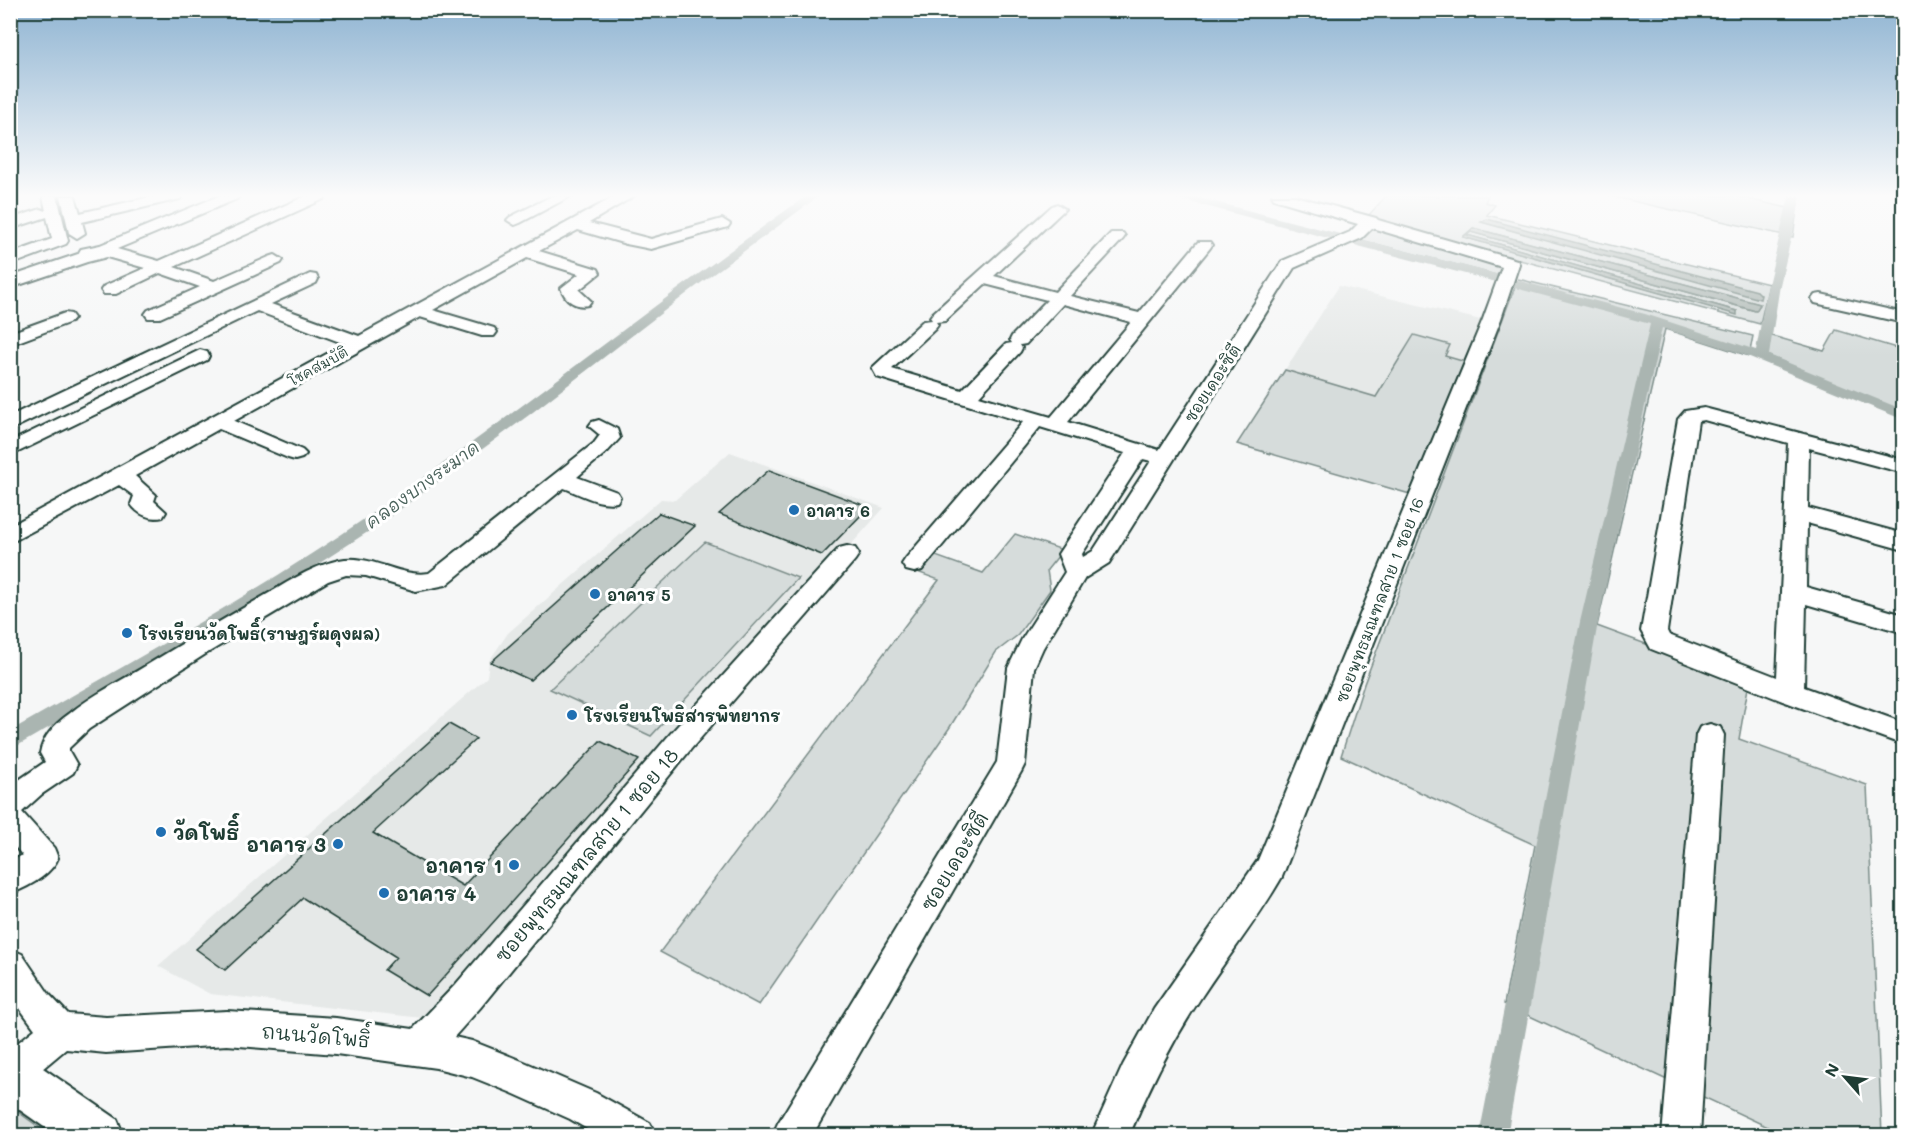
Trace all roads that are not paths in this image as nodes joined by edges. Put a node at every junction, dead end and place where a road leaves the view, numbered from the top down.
1 (39, 249) edge
2 (92, 249) edge
3 (102, 249) edge
4 (199, 249) edge
5 (530, 249) edge
6 (1012, 249) edge
7 (1104, 249) edge
8 (1199, 249) edge
9 (1322, 249) edge
10 (1464, 249) edge
11 (96, 252) junction
12 (526, 252) junction
13 (10, 260) edge
14 (275, 260) dead end
15 (160, 267) junction
16 (981, 278) junction
17 (310, 279) dead end
18 (10, 284) edge
19 (215, 287) junction
20 (110, 290) dead end
21 (1059, 298) junction
22 (1821, 298) dead end
23 (582, 301) dead end
24 (257, 305) junction
25 (418, 311) junction
26 (154, 314) dead end
27 (65, 318) dead end
28 (1904, 318) edge
29 (1142, 319) junction
30 (488, 332) dead end
31 (10, 340) edge
32 (360, 343) junction
33 (200, 356) dead end
34 (966, 398) junction
35 (217, 421) junction
36 (1045, 422) junction
37 (10, 424) edge
38 (599, 426) dead end
39 (1799, 439) junction
40 (10, 450) edge
41 (1138, 450) junction
42 (295, 454) dead end
43 (1163, 458) junction
44 (1904, 467) edge
45 (119, 476) junction
46 (563, 480) junction
47 (609, 497) dead end
48 (155, 512) dead end
49 (1795, 512) junction
50 (10, 536) edge
51 (1904, 542) edge
52 (847, 554) dead end
53 (914, 564) dead end
54 (1077, 572) junction
55 (1793, 592) junction
56 (1904, 624) edge
57 (1790, 693) junction
58 (1904, 734) edge
59 (1710, 735) dead end
60 (10, 804) edge
61 (10, 819) edge
62 (10, 880) edge
63 (10, 965) edge
64 (60, 1031) junction
65 (420, 1047) junction
66 (10, 1073) edge
67 (100, 1136) edge
68 (637, 1136) edge
69 (791, 1136) edge
70 (1110, 1136) edge
71 (1681, 1136) edge

1 - 13 street
2 - 11 street
3 - 11 street
4 - 15 street
5 - 12 street, โชคสมบัติ
6 - 16 street
7 - 21 street
8 - 29 street
9 - 43 street, ซอยเดอะซิตี
10 - 70 street, ซอยพุทธมณฑลสาย 1 ซอย 16
11 - 15 street
11 - 18 street
12 - 23 street
12 - 25 street, โชคสมบัติ
14 - 19 street
15 - 19 street
15 - 20 street
16 - 21 street
16 - 34 street
17 - 24 street
19 - 26 street
21 - 29 street
21 - 34 street
22 - 28 street
24 - 32 street
24 - 37 street
25 - 30 street
25 - 32 street, โชคสมบัติ
27 - 31 street
29 - 36 street
32 - 35 street, โชคสมบัติ
33 - 40 street
34 - 36 street
35 - 42 street
35 - 45 street, โชคสมบัติ
36 - 41 street
36 - 53 street
38 - 46 street
39 - 44 street
39 - 49 street
39 - 57 street
41 - 43 street
41 - 54 street
43 - 54 street, ซอยเดอะซิตี
45 - 48 street
45 - 50 street, โชคสมบัติ
46 - 47 street
46 - 60 street
49 - 51 street
49 - 55 street
52 - 65 street, ซอยพุทธมณฑลสาย 1 ซอย 18
54 - 69 street, ซอยเดอะซิตี
55 - 56 street
55 - 57 street
57 - 58 street
59 - 71 street
61 - 62 street
63 - 64 street
64 - 65 street, ถนนวัดโพธิ์
64 - 66 street
65 - 68 street, ถนนวัดโพธิ์
66 - 67 main road

